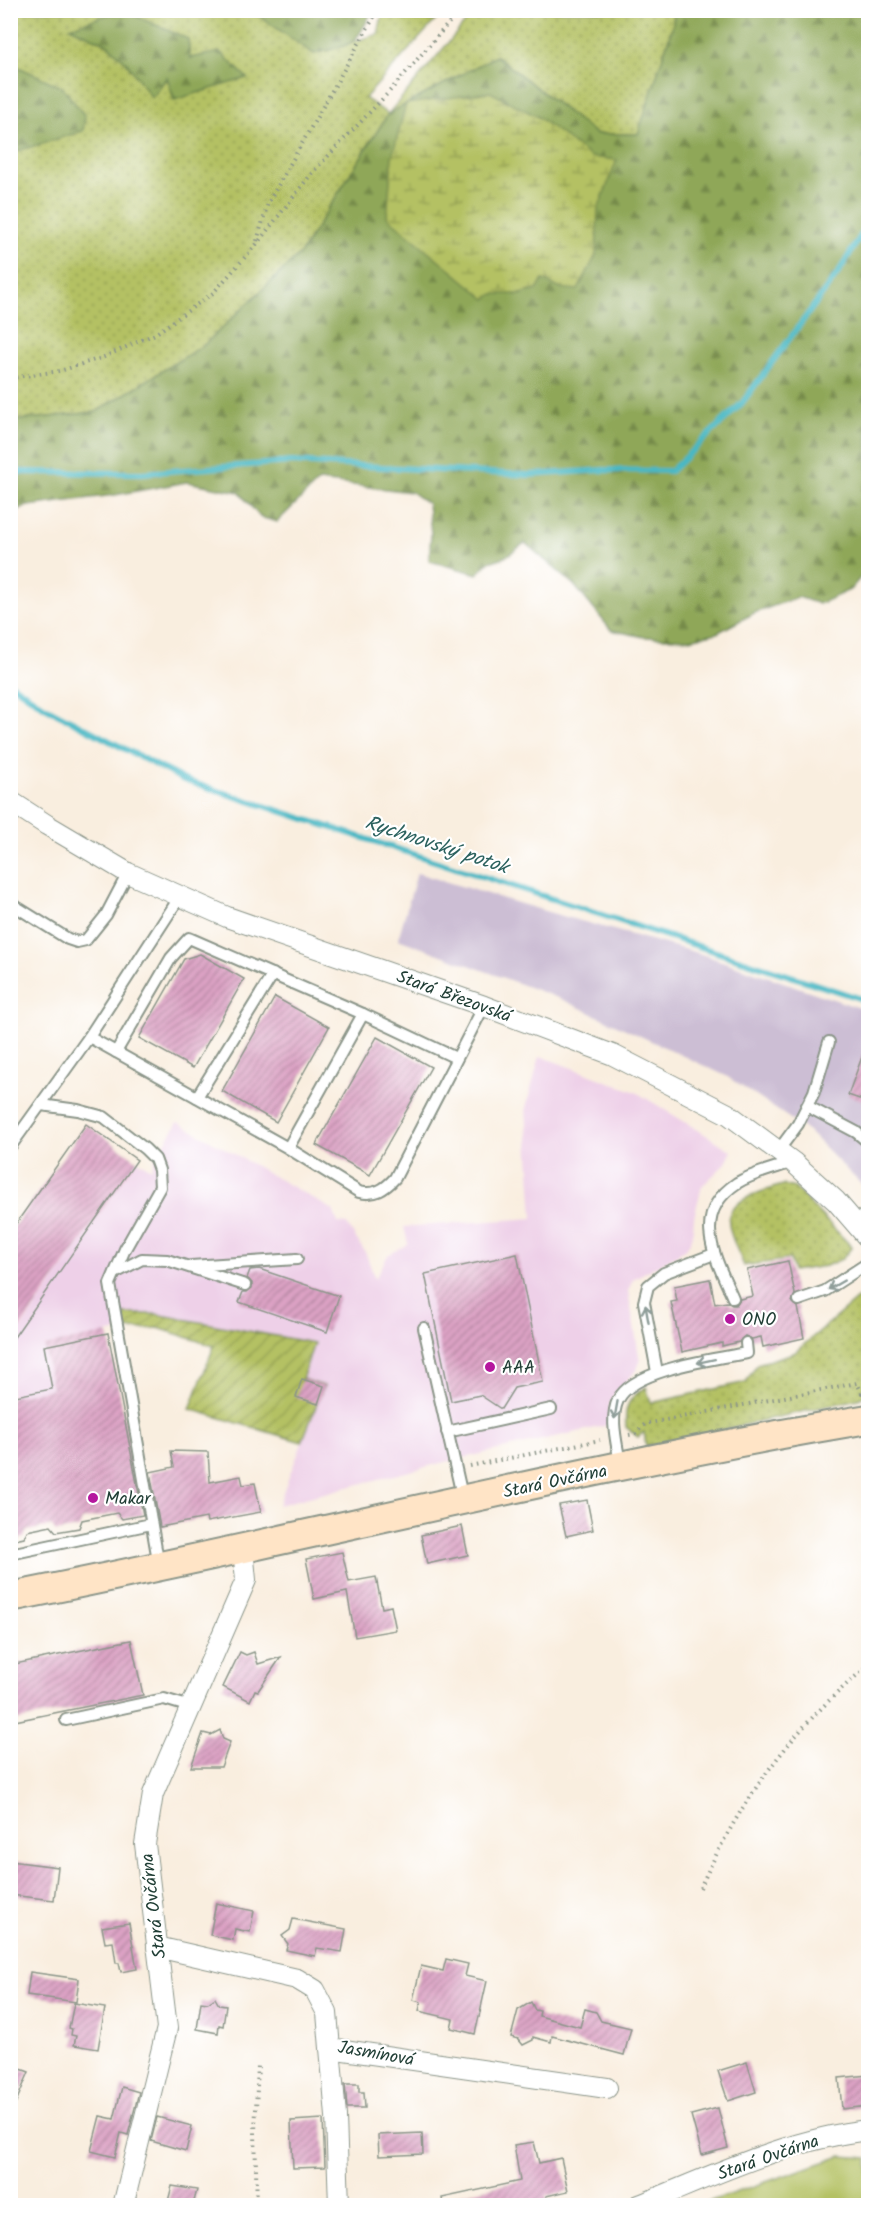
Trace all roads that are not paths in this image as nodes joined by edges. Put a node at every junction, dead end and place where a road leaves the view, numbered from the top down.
1 (10, 801) edge
2 (128, 873) junction
3 (182, 895) junction
4 (10, 903) edge
5 (273, 974) junction
6 (484, 1006) junction
7 (363, 1014) junction
8 (89, 1037) junction
9 (829, 1042) dead end
10 (116, 1052) junction
11 (456, 1058) junction
12 (197, 1097) junction
13 (40, 1105) junction
14 (807, 1106) junction
15 (868, 1142) edge
16 (10, 1147) edge
17 (288, 1148) junction
18 (786, 1156) junction
19 (868, 1238) edge
20 (714, 1254) junction
21 (297, 1259) dead end
22 (868, 1263) edge
23 (185, 1266) junction
24 (115, 1273) junction
25 (245, 1285) dead end
26 (734, 1298) dead end
27 (799, 1300) dead end
28 (424, 1328) dead end
29 (746, 1343) dead end
30 (657, 1372) junction
31 (551, 1409) dead end
32 (868, 1419) edge
33 (447, 1432) junction
34 (621, 1468) junction
35 (463, 1500) junction
36 (151, 1524) junction
37 (243, 1549) junction
38 (10, 1554) edge
39 (159, 1567) junction
40 (10, 1597) edge
41 (191, 1707) junction
42 (66, 1720) dead end
43 (157, 1947) junction
44 (330, 2048) junction
45 (607, 2088) dead end
46 (868, 2130) edge
47 (123, 2205) edge
48 (339, 2205) edge
49 (637, 2205) edge

1 - 2 street, Stará Březovská
2 - 3 street, Stará Březovská
2 - 4 lane
3 - 6 street, Stará Březovská
3 - 8 lane
5 - 7 lane
5 - 10 lane
5 - 12 lane
6 - 11 lane
6 - 18 street, Stará Březovská
7 - 11 lane
7 - 17 lane
8 - 10 lane
8 - 13 lane
9 - 14 lane
10 - 12 lane
11 - 17 lane
12 - 17 lane
13 - 16 lane
13 - 24 lane
14 - 15 lane
14 - 18 lane
18 - 19 street, Stará Březovská
18 - 20 lane
20 - 26 lane
30 -> 20 lane
21 - 23 lane
22 -> 27 lane
23 - 24 lane
23 - 25 lane
24 - 36 lane
28 - 33 lane
29 -> 30 lane
30 -> 34 lane
31 - 33 lane
32 - 34 main road, Stará Ovčárna
33 - 35 lane
34 - 35 main road, Stará Ovčárna
35 - 37 main road, Stará Ovčárna
36 - 38 lane
36 - 39 lane
37 - 39 main road, Stará Ovčárna
37 - 41 street, Stará Ovčárna
39 - 40 main road, Stará Ovčárna
41 - 42 lane
41 - 43 street, Stará Ovčárna
43 - 44 street, Jasmínová
43 - 47 street, Stará Ovčárna
44 - 45 street, Jasmínová
44 - 48 street
46 - 49 street, Stará Ovčárna

